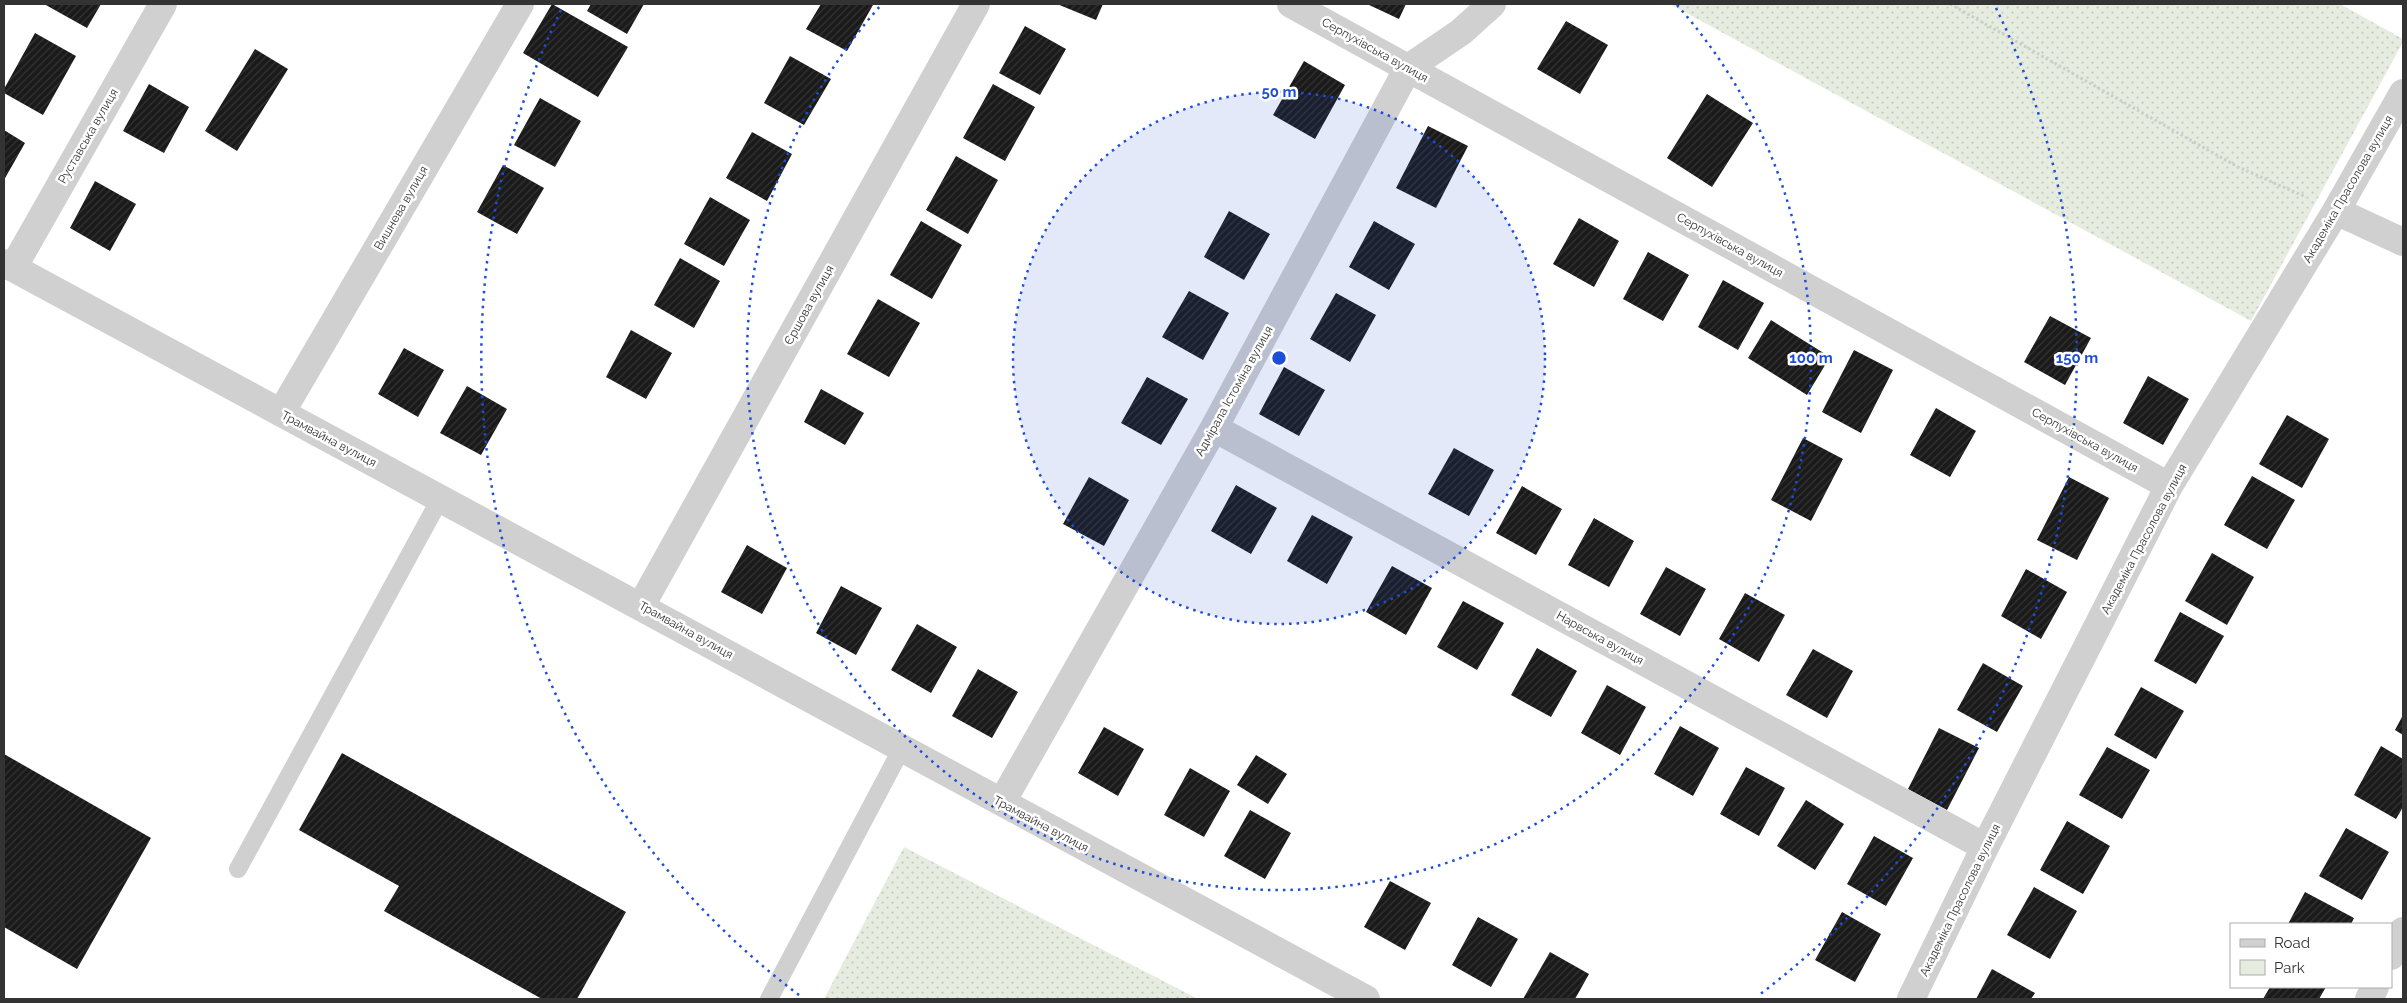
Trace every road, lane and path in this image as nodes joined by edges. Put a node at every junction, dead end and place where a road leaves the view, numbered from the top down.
1 (163, 4) edge
2 (520, 4) edge
3 (976, 4) edge
4 (1291, 4) edge
5 (1492, 4) edge
6 (1950, 4) edge
7 (1408, 68) junction
8 (2403, 93) edge
9 (2336, 211) junction
10 (2403, 242) edge
11 (8, 266) edge
12 (281, 413) junction
13 (1214, 428) junction
14 (2169, 486) junction
15 (440, 499) junction
16 (641, 606) junction
17 (902, 748) junction
18 (1002, 802) junction
19 (1985, 847) junction
20 (238, 869) dead end
21 (2403, 931) edge
22 (2392, 954) edge
23 (769, 999) edge
24 (1366, 999) edge
25 (1911, 999) edge

1 - 11 street, Руставська вулиця
2 - 12 street, Вишнева вулиця
3 - 16 street, Єршова вулиця
4 - 7 street, Серпухівська вулиця
5 - 7 street, Адмірала Істоміна вулиця
6 - 9 path
7 - 13 street, Адмірала Істоміна вулиця
7 - 14 street, Серпухівська вулиця
8 - 9 street, Академіка Прасолова вулиця
9 - 10 street
9 - 14 street, Академіка Прасолова вулиця
11 - 12 street, Трамвайна вулиця
12 - 15 street, Трамвайна вулиця
13 - 18 street, Адмірала Істоміна вулиця
13 - 19 street, Нарвська вулиця
14 - 19 street, Академіка Прасолова вулиця
15 - 16 street, Трамвайна вулиця
15 - 20 lane
16 - 17 street, Трамвайна вулиця
17 - 18 street, Трамвайна вулиця
17 - 23 lane
18 - 24 street, Трамвайна вулиця
19 - 25 street, Академіка Прасолова вулиця
21 - 22 street

